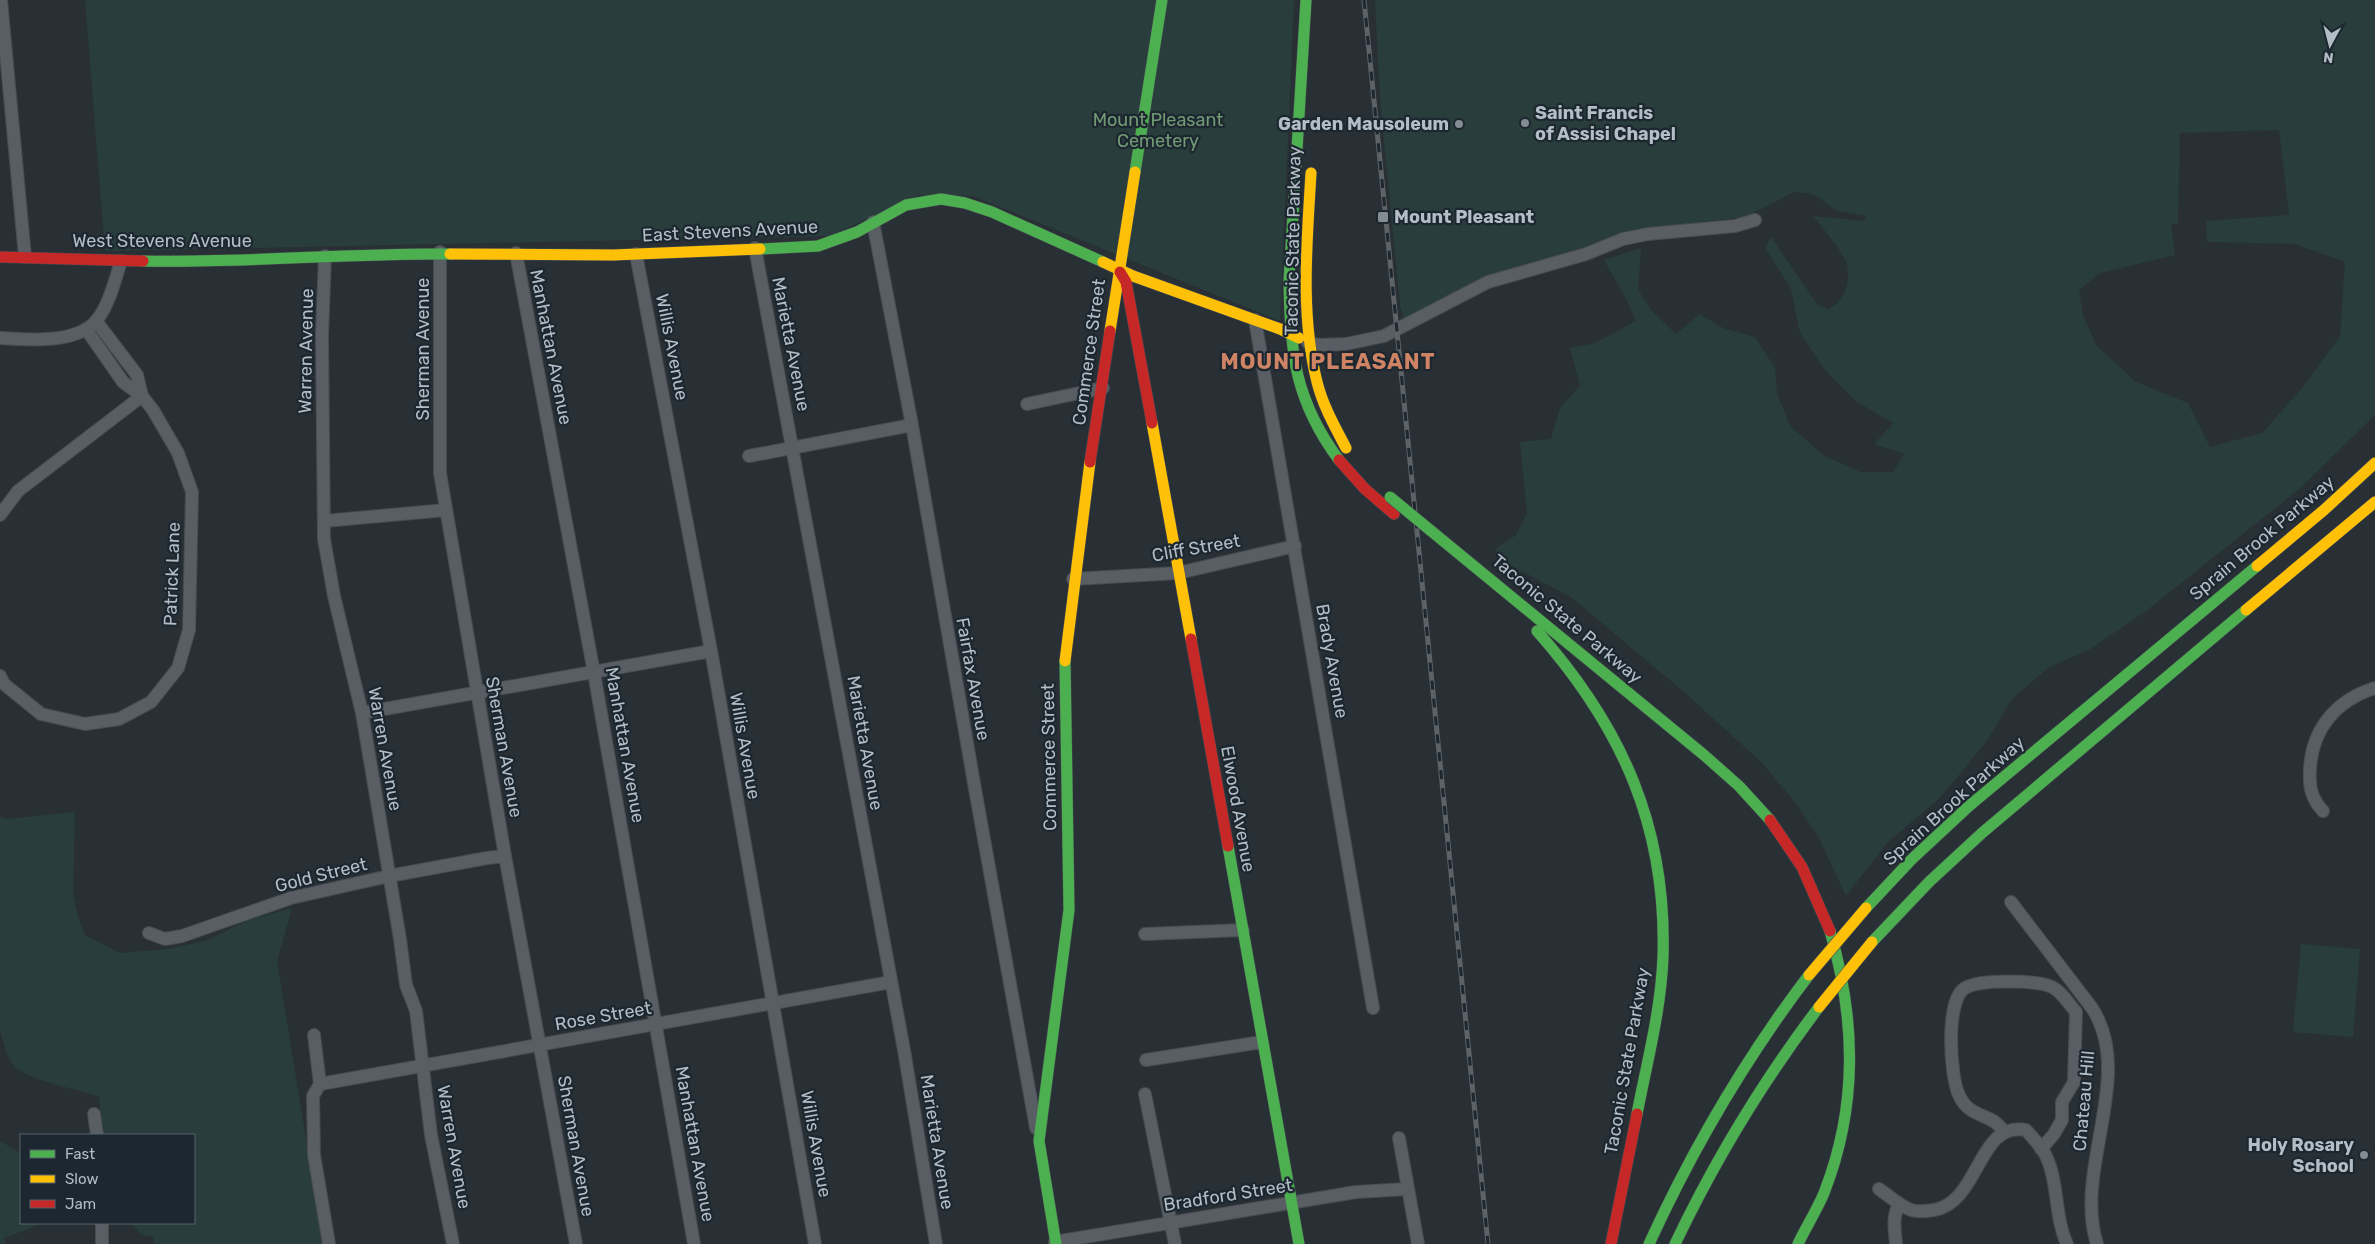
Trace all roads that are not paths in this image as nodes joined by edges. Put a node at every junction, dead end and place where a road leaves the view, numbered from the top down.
1 (1, 0) edge
2 (1162, 0) edge
3 (1306, 0) edge
4 (1312, 156) dead end
5 (1755, 220) dead end
6 (874, 222) junction
7 (755, 248) junction
8 (440, 252) junction
9 (516, 253) junction
10 (636, 254) junction
11 (325, 256) junction
12 (0, 257) edge
13 (25, 257) junction
14 (121, 261) junction
15 (1119, 270) junction
16 (1255, 320) junction
17 (91, 325) junction
18 (1290, 333) junction
19 (0, 338) edge
20 (1308, 343) junction
21 (1143, 381) joint
22 (1103, 388) junction
23 (142, 396) junction
24 (1027, 404) dead end
25 (912, 426) junction
26 (793, 448) junction
27 (749, 456) dead end
28 (2375, 463) edge
29 (2375, 502) edge
30 (446, 510) junction
31 (0, 515) edge
32 (324, 521) junction
33 (1295, 546) junction
34 (1178, 573) junction
35 (1073, 579) junction
36 (711, 652) junction
37 (594, 673) junction
38 (0, 676) edge
39 (2375, 688) edge
40 (477, 693) junction
41 (362, 713) junction
42 (2323, 812) dead end
43 (505, 856) junction
44 (390, 876) junction
45 (2011, 902) dead end
46 (1243, 930) junction
47 (149, 933) dead end
48 (1145, 934) dead end
49 (892, 982) junction
50 (772, 1002) junction
51 (1373, 1008) dead end
52 (656, 1024) junction
53 (314, 1035) dead end
54 (1262, 1042) junction
55 (539, 1044) junction
56 (1146, 1060) dead end
57 (423, 1067) junction
58 (320, 1084) junction
59 (1145, 1094) dead end
60 (94, 1114) dead end
61 (2004, 1132) junction
62 (97, 1134) edge
63 (1399, 1138) dead end
64 (1039, 1141) junction
65 (2041, 1149) junction
66 (1407, 1189) junction
67 (1880, 1189) dead end
68 (1291, 1202) junction
69 (1899, 1204) junction
70 (1171, 1222) junction
71 (102, 1224) edge
72 (1055, 1243) edge
73 (102, 1244) edge
74 (329, 1244) edge
75 (453, 1244) edge
76 (576, 1244) edge
77 (694, 1244) edge
78 (815, 1244) edge
79 (936, 1244) edge
80 (1175, 1244) edge
81 (1299, 1244) edge
82 (1418, 1244) edge
83 (1611, 1244) edge
84 (1649, 1244) edge
85 (1675, 1244) edge
86 (1798, 1244) edge
87 (1896, 1244) edge
88 (2067, 1244) edge
89 (2097, 1244) edge

1 - 13 street
2 - 15 main road, Commerce Street
3 - 18 main road, Taconic State Parkway
4 - 20 main road, Taconic State Parkway
5 - 20 street
6 - 7 main road, East Stevens Avenue
6 - 15 main road, East Stevens Avenue
6 - 25 street, Fairfax Avenue
7 - 10 main road, East Stevens Avenue
7 - 26 street, Marietta Avenue
8 - 9 main road, East Stevens Avenue
8 - 11 main road, East Stevens Avenue
8 - 30 street, Sherman Avenue
9 - 10 main road, East Stevens Avenue
9 - 37 street, Manhattan Avenue
10 - 36 street, Willis Avenue
11 - 14 main road, West Stevens Avenue
11 - 32 street, Warren Avenue
12 - 13 main road, West Stevens Avenue
13 - 14 main road, West Stevens Avenue
14 - 17 street
15 - 16 main road, East Stevens Avenue
15 - 21 main road, Commerce Street
15 - 22 main road, Commerce Street
16 - 18 main road, East Stevens Avenue
16 - 33 street, Brady Avenue
17 - 19 street
17 - 23 street, Patrick Lane
18 - 20 main road, East Stevens Avenue
18 - 83 main road, Taconic State Parkway
20 - 86 main road, Taconic State Parkway, bridge
21 - 34 main road, Elwood Avenue
22 - 24 street
22 - 35 main road, Commerce Street
23 - 31 street
23 - 38 street, Patrick Lane
25 - 26 street
25 - 64 street, Fairfax Avenue
26 - 27 street
26 - 49 street, Marietta Avenue
28 - 84 main road, Sprain Brook Parkway, bridge
29 - 85 main road, bridge
30 - 32 street
30 - 40 street, Sherman Avenue
32 - 41 street, Warren Avenue
33 - 34 street, Cliff Street
33 - 51 street, Brady Avenue
34 - 35 street, Cliff Street
34 - 46 main road, Elwood Avenue
35 - 64 main road, Commerce Street
36 - 37 street
36 - 50 street, Willis Avenue
37 - 40 street
37 - 52 street, Manhattan Avenue
39 - 42 street
40 - 41 street
40 - 43 street, Sherman Avenue
41 - 44 street, Warren Avenue
43 - 44 street, Gold Street
43 - 55 street, Sherman Avenue
44 - 47 street, Gold Street
44 - 57 street, Warren Avenue
45 - 89 street, Chateau Hill
46 - 48 street
46 - 54 main road, Elwood Avenue
49 - 50 street, Rose Street
49 - 79 street, Marietta Avenue
50 - 52 street, Rose Street
50 - 78 street, Willis Avenue
52 - 55 street, Rose Street
52 - 77 street, Manhattan Avenue
53 - 58 street
54 - 56 street
54 - 68 main road, Elwood Avenue
55 - 57 street, Rose Street
55 - 76 street, Sherman Avenue
57 - 58 street, Rose Street
57 - 75 street, Warren Avenue
58 - 74 street
59 - 70 street
60 - 62 street
61 - 65 street
61 - 65 street
61 - 69 street
63 - 66 street
64 - 72 main road, Commerce Street
65 - 88 street
66 - 68 street, Bradford Street
66 - 82 street
67 - 69 street
68 - 70 street, Bradford Street
68 - 81 main road, Elwood Avenue
69 - 87 street
70 - 72 street, Bradford Street
70 - 80 street
71 - 73 street

